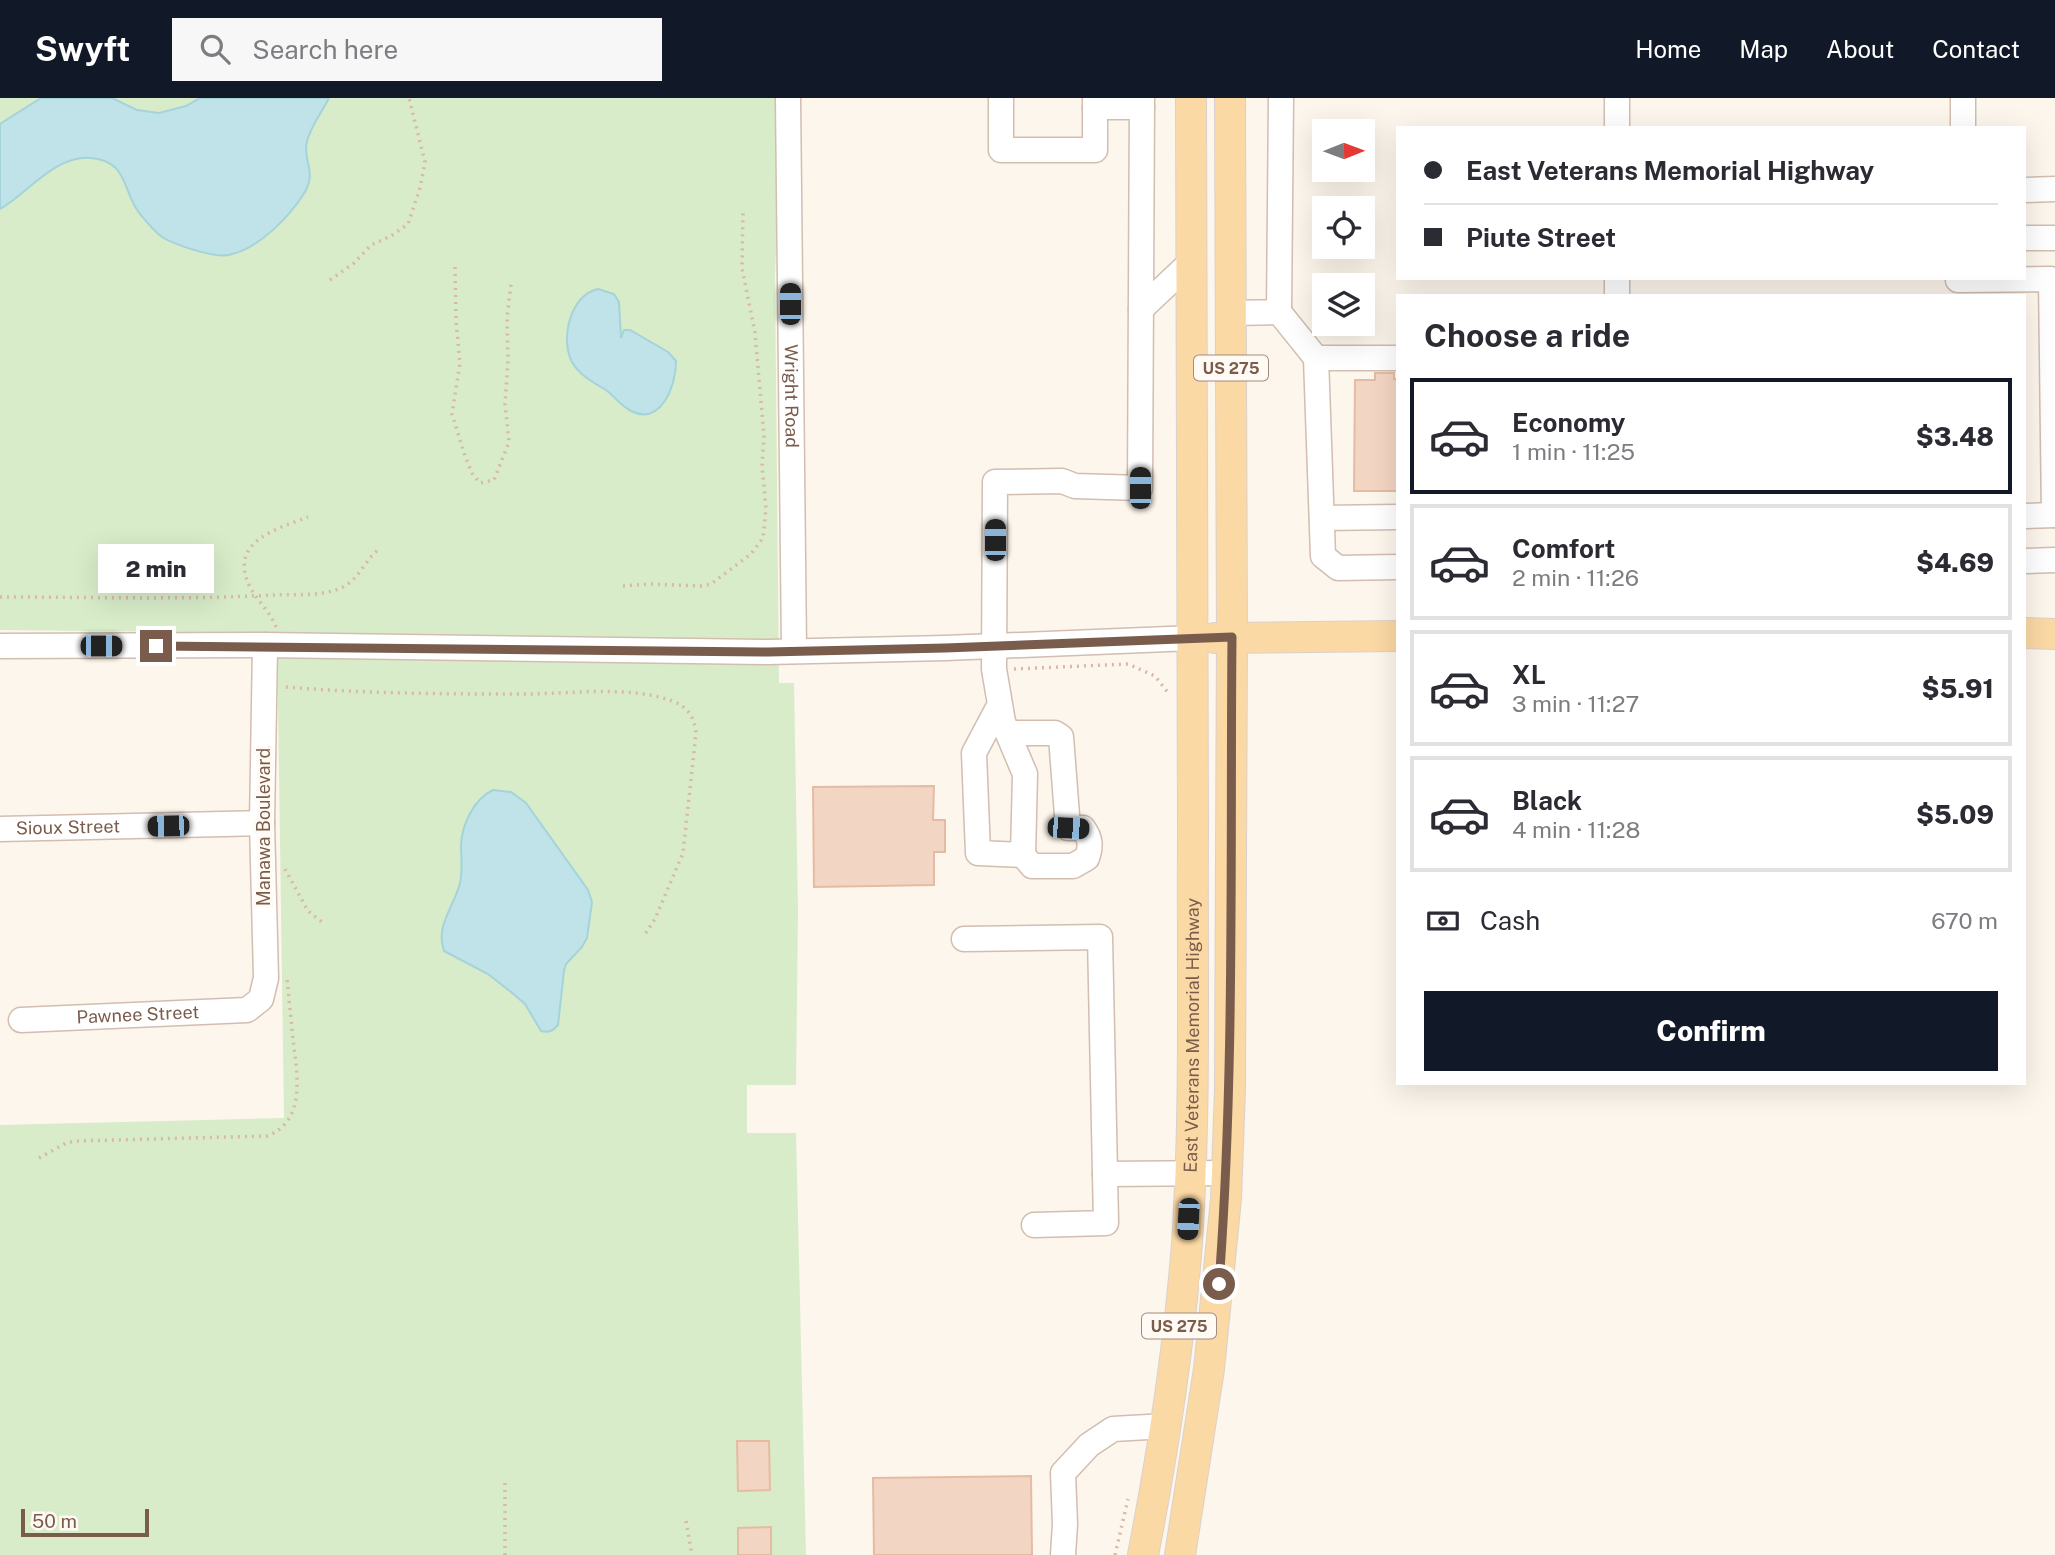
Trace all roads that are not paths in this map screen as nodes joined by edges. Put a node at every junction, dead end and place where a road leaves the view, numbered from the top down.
1 (788, 98) edge
2 (1001, 98) edge
3 (1191, 98) edge
4 (1230, 98) edge
5 (1281, 98) edge
6 (1617, 98) edge
7 (1963, 98) edge
8 (1142, 102) edge
9 (1095, 103) edge
10 (1617, 126) edge
11 (1963, 126) edge
12 (2055, 189) edge
13 (2026, 190) edge
14 (2055, 238) edge
15 (2026, 239) edge
16 (1191, 262) junction
17 (2053, 279) edge
18 (1958, 285) edge
19 (2003, 288) edge
20 (1141, 309) junction
21 (1279, 312) junction
22 (1231, 313) junction
23 (2053, 350) edge
24 (1316, 358) junction
25 (1396, 358) edge
26 (2055, 515) edge
27 (2026, 516) edge
28 (1396, 517) edge
29 (1322, 518) junction
30 (2055, 560) edge
31 (2026, 561) edge
32 (1396, 567) edge
33 (2026, 634) edge
34 (2055, 634) edge
35 (1396, 636) edge
36 (1232, 637) junction
37 (1193, 638) junction
38 (265, 645) junction
39 (0, 646) edge
40 (995, 646) junction
41 (794, 652) junction
42 (1000, 704) junction
43 (1007, 733) junction
44 (262, 823) junction
45 (0, 829) edge
46 (1023, 855) junction
47 (964, 939) dead end
48 (256, 1005) joint
49 (21, 1020) dead end
50 (1189, 1172) junction
51 (1226, 1173) junction
52 (1105, 1174) junction
53 (1034, 1225) dead end
54 (1166, 1426) junction
55 (1063, 1555) edge
56 (1143, 1555) edge
57 (1180, 1555) edge

1 - 41 street, Wright Road
2 - 9 street
3 - 16 main road, US 275
4 - 22 main road, US 275
5 - 21 street
6 - 10 street
7 - 11 street
8 - 9 street
8 - 20 street
12 - 13 street
14 - 15 street
16 - 20 street
16 - 37 main road, US 275
17 - 19 street
17 - 23 street
18 - 19 street
20 - 40 street
21 - 22 street
21 - 24 street
22 - 36 main road, US 275
23 - 26 street
24 - 25 street
24 - 29 street
26 - 27 street
28 - 29 street
29 - 32 street
30 - 31 street
33 - 34 main road
35 - 36 main road
36 - 37 main road
36 - 51 main road, US 275
37 - 40 street
37 - 50 main road, East Veterans Memorial Highway / US 275
38 - 39 street
38 - 41 street
38 - 44 street, Manawa Boulevard
40 - 41 street
40 - 42 street
42 - 43 street
42 - 46 street
43 - 46 street
43 - 46 street
44 - 45 street, Sioux Street
44 - 48 street, Manawa Boulevard
47 - 52 street
48 - 49 street, Pawnee Street
50 - 51 street
50 - 52 street
50 - 54 main road, East Veterans Memorial Highway / US 275
51 - 57 main road, US 275
52 - 53 street
54 - 55 street
54 - 56 main road, East Veterans Memorial Highway / US 275

